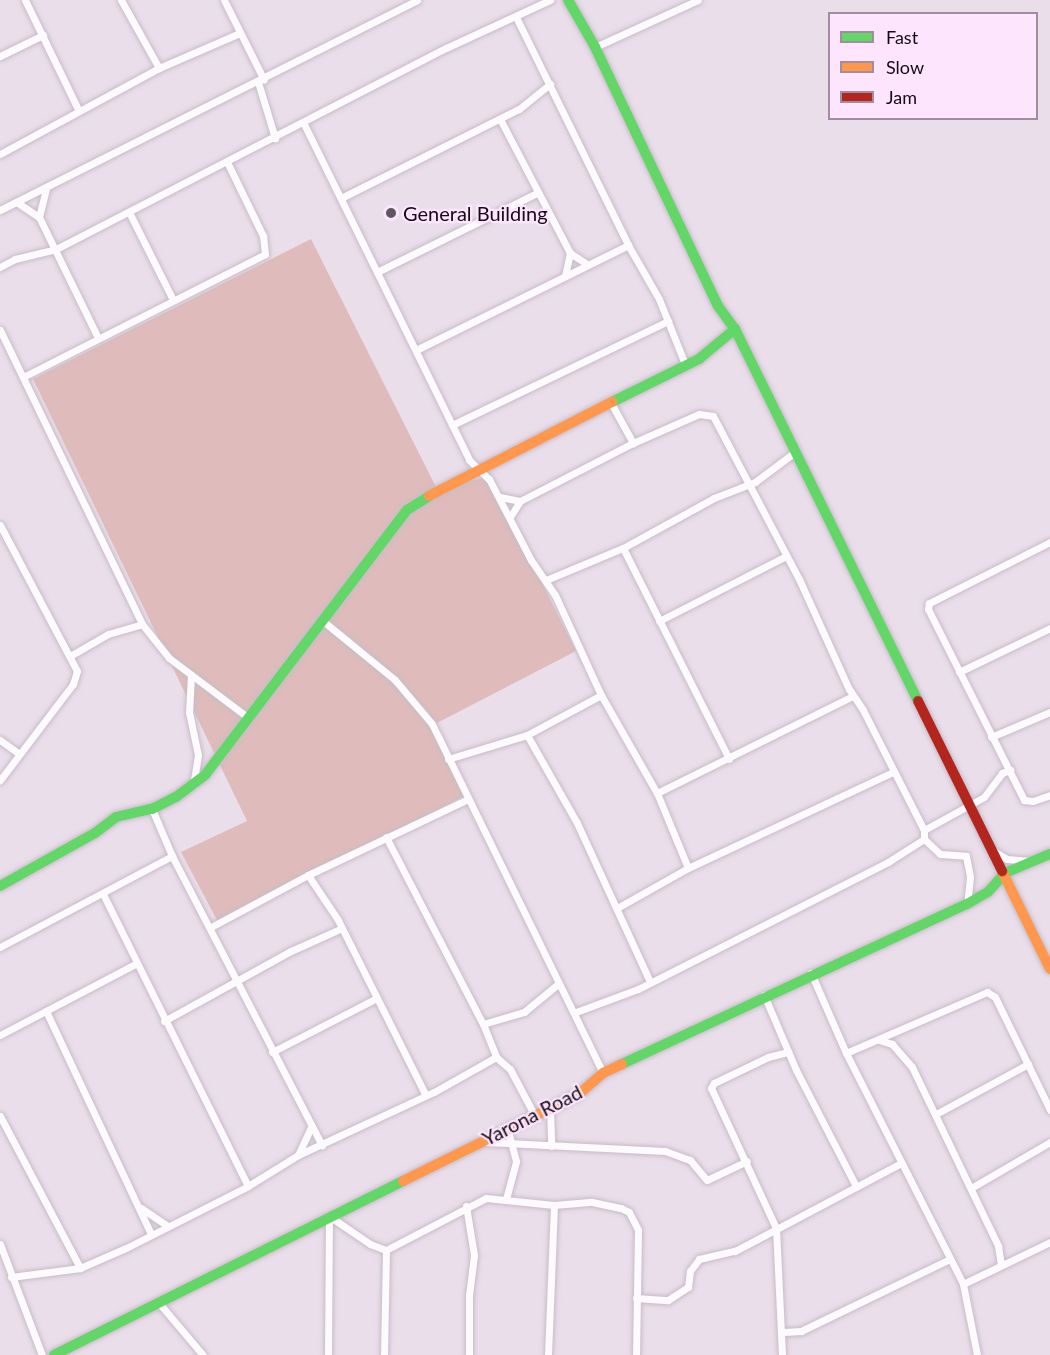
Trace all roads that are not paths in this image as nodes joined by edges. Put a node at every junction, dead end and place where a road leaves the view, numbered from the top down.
1 (25, 0) edge
2 (121, 0) edge
3 (224, 0) edge
4 (417, 0) edge
5 (550, 0) edge
6 (568, 0) edge
7 (699, 0) edge
8 (516, 17) junction
9 (240, 33) junction
10 (43, 35) junction
11 (595, 47) junction
12 (0, 56) edge
13 (159, 68) junction
14 (261, 81) junction
15 (550, 84) junction
16 (79, 111) junction
17 (500, 119) junction
18 (304, 124) junction
19 (275, 138) junction
20 (0, 154) edge
21 (227, 162) junction
22 (46, 187) junction
23 (537, 193) junction
24 (341, 198) junction
25 (18, 203) junction
26 (0, 210) edge
27 (129, 212) junction
28 (39, 217) junction
29 (628, 245) junction
30 (56, 249) junction
31 (570, 253) junction
32 (588, 264) junction
33 (0, 267) edge
34 (377, 272) junction
35 (565, 276) junction
36 (173, 300) junction
37 (668, 321) junction
38 (735, 329) junction
39 (0, 330) edge
40 (99, 338) junction
41 (416, 350) junction
42 (685, 364) junction
43 (23, 377) junction
44 (611, 403) junction
45 (452, 425) junction
46 (633, 443) junction
47 (795, 452) junction
48 (476, 469) junction
49 (746, 485) junction
50 (500, 497) junction
51 (520, 501) junction
52 (510, 517) junction
53 (0, 525) edge
54 (1050, 542) edge
55 (623, 548) junction
56 (786, 556) junction
57 (546, 580) junction
58 (136, 614) junction
59 (323, 621) junction
60 (659, 621) junction
61 (142, 624) junction
62 (128, 627) junction
63 (1050, 628) edge
64 (70, 656) junction
65 (959, 672) junction
66 (191, 675) junction
67 (601, 696) junction
68 (852, 696) junction
69 (1050, 712) edge
70 (246, 716) junction
71 (527, 735) junction
72 (991, 737) junction
73 (0, 740) edge
74 (18, 753) junction
75 (448, 759) junction
76 (729, 759) junction
77 (1010, 770) junction
78 (893, 772) junction
79 (0, 780) edge
80 (193, 785) junction
81 (657, 794) junction
82 (1050, 795) edge
83 (468, 799) junction
84 (969, 805) junction
85 (152, 809) junction
86 (924, 830) junction
87 (386, 837) junction
88 (924, 839) junction
89 (990, 849) junction
90 (1050, 854) edge
91 (172, 856) junction
92 (1038, 861) junction
93 (688, 868) junction
94 (1005, 873) junction
95 (308, 875) junction
96 (0, 886) edge
97 (103, 894) junction
98 (967, 904) junction
99 (617, 908) junction
100 (211, 927) junction
101 (340, 929) junction
102 (0, 947) edge
103 (135, 964) junction
104 (1050, 969) edge
105 (811, 973) junction
106 (238, 980) junction
107 (650, 982) junction
108 (558, 984) junction
109 (764, 995) junction
110 (375, 999) junction
111 (46, 1011) junction
112 (576, 1012) junction
113 (165, 1021) junction
114 (483, 1024) junction
115 (0, 1035) edge
116 (879, 1040) junction
117 (272, 1052) junction
118 (788, 1052) junction
119 (846, 1053) junction
120 (496, 1057) junction
121 (1028, 1064) junction
122 (603, 1072) junction
123 (425, 1094) junction
124 (550, 1108) junction
125 (1050, 1110) edge
126 (936, 1114) junction
127 (0, 1116) edge
128 (535, 1116) junction
129 (311, 1127) junction
130 (507, 1128) junction
131 (482, 1142) junction
132 (1050, 1142) edge
133 (512, 1143) junction
134 (322, 1145) junction
135 (551, 1146) junction
136 (298, 1155) junction
137 (747, 1161) junction
138 (902, 1163) junction
139 (248, 1186) junction
140 (856, 1186) junction
141 (971, 1188) junction
142 (506, 1199) junction
143 (554, 1205) junction
144 (466, 1206) junction
145 (141, 1208) junction
146 (329, 1216) junction
147 (168, 1226) junction
148 (776, 1228) junction
149 (151, 1234) junction
150 (1050, 1242) edge
151 (0, 1244) edge
152 (386, 1250) junction
153 (950, 1259) junction
154 (1001, 1264) junction
155 (80, 1269) junction
156 (0, 1270) edge
157 (10, 1275) junction
158 (963, 1284) junction
159 (636, 1298) junction
160 (159, 1303) junction
161 (784, 1332) junction
162 (42, 1355) edge
163 (54, 1355) edge
164 (203, 1355) edge
165 (328, 1355) edge
166 (384, 1355) edge
167 (469, 1355) edge
168 (548, 1355) edge
169 (636, 1355) edge
170 (782, 1355) edge
171 (977, 1355) edge

1 - 10 street
2 - 13 street
3 - 9 street
4 - 14 street
5 - 8 street
6 - 11 street
7 - 11 street
8 - 15 street
8 - 18 street
9 - 13 street
9 - 14 street
10 - 12 street
10 - 16 street
11 - 38 street
13 - 16 street
14 - 19 street
14 - 22 street
15 - 17 street
15 - 29 street
16 - 20 street
17 - 23 street
17 - 24 street
18 - 19 street
18 - 24 street
19 - 21 street
21 - 27 street
21 - 36 street
22 - 25 street
22 - 28 street
23 - 31 street
23 - 34 street
24 - 34 street
25 - 26 street
25 - 28 street
27 - 30 street
27 - 36 street
28 - 30 street
29 - 32 street
29 - 37 street
30 - 33 street
30 - 40 street
31 - 32 street
31 - 35 street
32 - 35 street
34 - 41 street
35 - 41 street
36 - 40 street
37 - 42 street
37 - 45 street
38 - 42 street
38 - 47 street
39 - 43 street
40 - 43 street
41 - 45 street
42 - 44 street
43 - 58 street
44 - 46 street
44 - 48 street
45 - 48 street
46 - 49 street
46 - 51 street
47 - 49 street
47 - 84 street
48 - 50 street
48 - 59 street
49 - 55 street
49 - 56 street
50 - 51 street
50 - 52 street
51 - 52 street
52 - 57 street
53 - 64 street
54 - 65 street
55 - 57 street
55 - 60 street
56 - 60 street
56 - 68 street
57 - 67 street
58 - 61 street
58 - 62 street
59 - 70 street
59 - 75 street
60 - 76 street
61 - 62 street
61 - 66 street
62 - 64 street
63 - 65 street
64 - 74 street
65 - 72 street
66 - 70 street
66 - 80 street
67 - 71 street
67 - 81 street
68 - 76 street
68 - 78 street
69 - 72 street
70 - 80 street
71 - 75 street
71 - 99 street
72 - 77 street
73 - 74 street
74 - 79 street
75 - 83 street
76 - 81 street
77 - 82 street
77 - 84 street
78 - 86 street
78 - 93 street
80 - 85 street
81 - 93 street
83 - 87 street
83 - 108 street
84 - 86 street
84 - 89 street
85 - 91 street
85 - 96 street
86 - 88 street
87 - 95 street
87 - 114 street
88 - 98 street
88 - 107 street
89 - 92 street
89 - 94 street
90 - 92 street
91 - 97 street
91 - 100 street
92 - 94 street
93 - 99 street
94 - 98 street, Yarona Road
94 - 104 street
95 - 100 street
95 - 101 street
97 - 102 street
97 - 103 street
98 - 105 street, Yarona Road
99 - 107 street
100 - 106 street
101 - 106 street
101 - 110 street
103 - 111 street
103 - 113 street
105 - 109 street, Yarona Road
105 - 119 street
106 - 113 street
106 - 117 street
107 - 112 street
108 - 112 street
108 - 114 street
109 - 118 street
109 - 122 street, Yarona Road
110 - 117 street
110 - 123 street
111 - 115 street
111 - 145 street
112 - 122 street
113 - 139 street
114 - 120 street
116 - 119 street
116 - 121 street
116 - 126 street
117 - 129 street
118 - 137 street
118 - 140 street
119 - 138 street
120 - 123 street
120 - 128 street
121 - 125 street
121 - 126 street
122 - 124 street, Yarona Road
123 - 134 street
124 - 128 street, Yarona Road
124 - 135 street
126 - 141 street
127 - 155 street
128 - 130 street, Yarona Road
129 - 134 street
129 - 136 street
130 - 131 street, Yarona Road
130 - 133 street
131 - 133 street
131 - 146 street, Yarona Road
132 - 141 street
133 - 135 street
133 - 142 street
134 - 136 street
135 - 137 street
136 - 139 street
137 - 148 street
138 - 140 street
138 - 153 street
139 - 147 street
140 - 148 street
141 - 154 street
142 - 143 street
142 - 144 street
143 - 159 street
143 - 168 street
144 - 152 street
144 - 167 street
145 - 147 street
145 - 149 street
146 - 152 street
146 - 160 street, Yarona Road
146 - 165 street
147 - 149 street
148 - 159 street
148 - 161 street
149 - 155 street
150 - 154 street
151 - 157 street
152 - 166 street
153 - 158 street
153 - 161 street
154 - 158 street
155 - 157 street
156 - 157 street
157 - 162 street
158 - 171 street
159 - 169 street
160 - 163 street, Yarona Road
160 - 164 street
161 - 170 street

